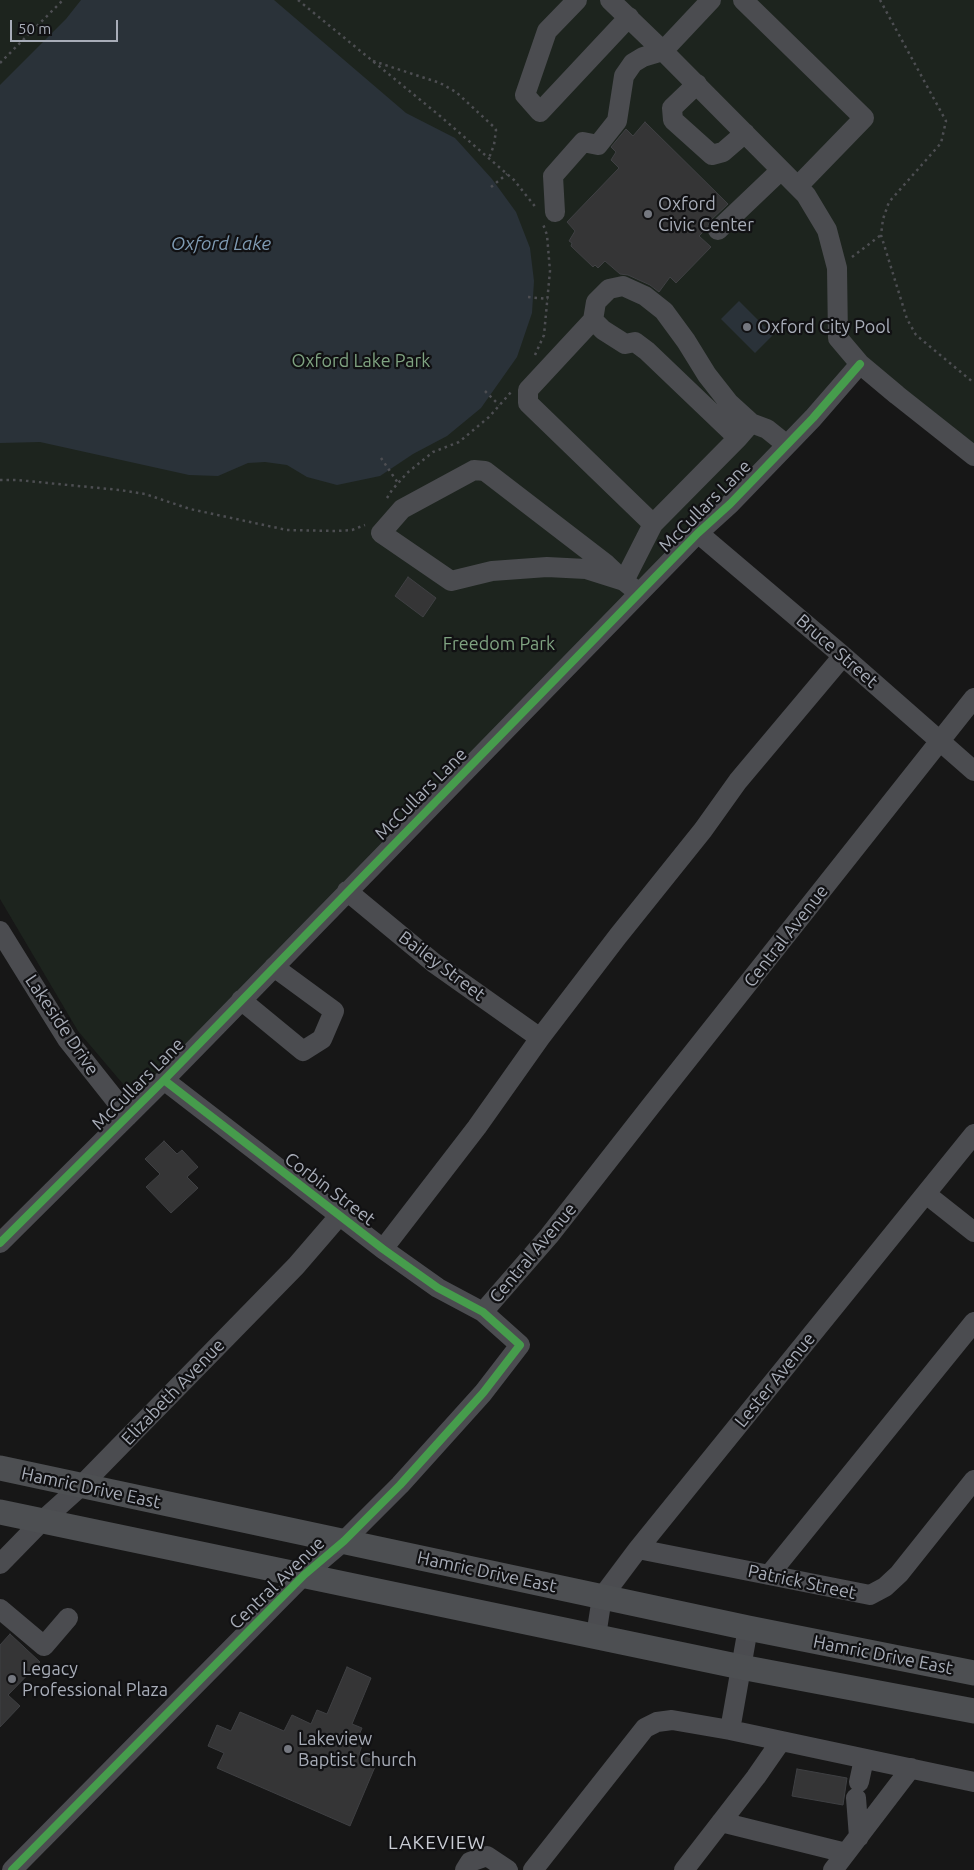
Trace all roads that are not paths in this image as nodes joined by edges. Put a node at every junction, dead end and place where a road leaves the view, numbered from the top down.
1 (577, 0) edge
2 (610, 0) edge
3 (711, 0) edge
4 (743, 0) edge
5 (629, 17) junction
6 (663, 51) junction
7 (697, 84) junction
8 (745, 133) junction
9 (781, 170) junction
10 (802, 190) junction
11 (545, 215) road end
12 (718, 230) dead end
13 (593, 320) junction
14 (860, 364) junction
15 (752, 423) junction
16 (738, 438) junction
17 (787, 446) junction
18 (974, 456) edge
19 (653, 524) junction
20 (698, 533) junction
21 (632, 587) junction
22 (843, 656) junction
23 (974, 698) edge
24 (940, 740) junction
25 (974, 771) edge
26 (348, 891) junction
27 (0, 931) edge
28 (274, 966) junction
29 (241, 1000) junction
30 (540, 1038) junction
31 (164, 1080) junction
32 (128, 1116) junction
33 (974, 1134) edge
34 (926, 1194) junction
35 (340, 1215) junction
36 (974, 1232) edge
37 (0, 1243) edge
38 (383, 1249) junction
39 (483, 1312) junction
40 (974, 1322) edge
41 (0, 1468) edge
42 (974, 1480) edge
43 (81, 1486) junction
44 (0, 1512) edge
45 (41, 1522) junction
46 (344, 1541) junction
47 (638, 1549) junction
48 (0, 1564) edge
49 (304, 1575) junction
50 (769, 1575) junction
51 (602, 1597) junction
52 (0, 1609) edge
53 (68, 1618) dead end
54 (748, 1628) junction
55 (596, 1636) junction
56 (741, 1667) junction
57 (974, 1674) edge
58 (974, 1711) edge
59 (730, 1730) junction
60 (781, 1741) junction
61 (864, 1759) junction
62 (911, 1768) junction
63 (974, 1782) edge
64 (721, 1822) junction
65 (859, 1837) junction
66 (846, 1853) junction
67 (12, 1870) edge
68 (465, 1870) edge
69 (508, 1870) edge
70 (533, 1870) edge
71 (684, 1870) edge
72 (833, 1870) edge

1 - 5 street
2 - 5 street
3 - 6 street
4 - 10 street
5 - 6 street
6 - 7 street
6 - 11 street
7 - 8 street
7 - 8 street
8 - 9 street
9 - 10 street
9 - 12 street
10 - 14 street
13 - 15 street
13 - 16 street
13 - 19 street
14 - 17 street, McCullars Lane
14 - 18 street
15 - 16 street
15 - 17 street
16 - 19 street
17 - 20 street, McCullars Lane
19 - 21 street
20 - 21 street, McCullars Lane
20 - 22 street, Bruce Street
21 - 21 street
21 - 26 street, McCullars Lane
22 - 24 street, Bruce Street
22 - 30 street
23 - 24 street, Central Avenue
24 - 25 street, Bruce Street
24 - 39 street, Central Avenue
26 - 28 street, McCullars Lane
26 - 30 street, Bailey Street
27 - 32 street, Lakeside Drive
28 - 29 street, McCullars Lane
28 - 29 street
29 - 31 street, McCullars Lane
30 - 38 street
31 - 32 street, McCullars Lane
31 - 35 street, Corbin Street
32 - 37 street, McCullars Lane
33 - 34 street, Lester Avenue
34 - 36 street
34 - 47 street, Lester Avenue
35 - 38 street, Corbin Street
35 - 43 street, Elizabeth Avenue
38 - 39 street, Corbin Street
39 - 46 street, Central Avenue
40 - 50 street
41 - 43 main road, Hamric Drive East
42 - 50 street, Patrick Street
43 - 45 street, Elizabeth Avenue
43 - 46 main road, Hamric Drive East
44 - 45 main road
45 - 48 street, Elizabeth Avenue
45 - 49 main road
46 - 49 street, Central Avenue
46 - 51 main road, Hamric Drive East
47 - 50 street, Patrick Street
47 - 51 street, Lester Avenue
49 - 55 main road
49 - 67 street, Central Avenue
51 - 54 main road, Hamric Drive East
51 - 55 street, Lester Avenue
52 - 53 street
54 - 56 street
54 - 57 main road, Hamric Drive East
55 - 56 main road
56 - 58 main road
56 - 59 street
59 - 60 street
59 - 70 street
60 - 61 street
60 - 64 street
61 - 62 street
61 - 65 street
62 - 63 street
62 - 65 street
64 - 66 street
64 - 71 street
65 - 66 street
66 - 72 street
68 - 69 street

